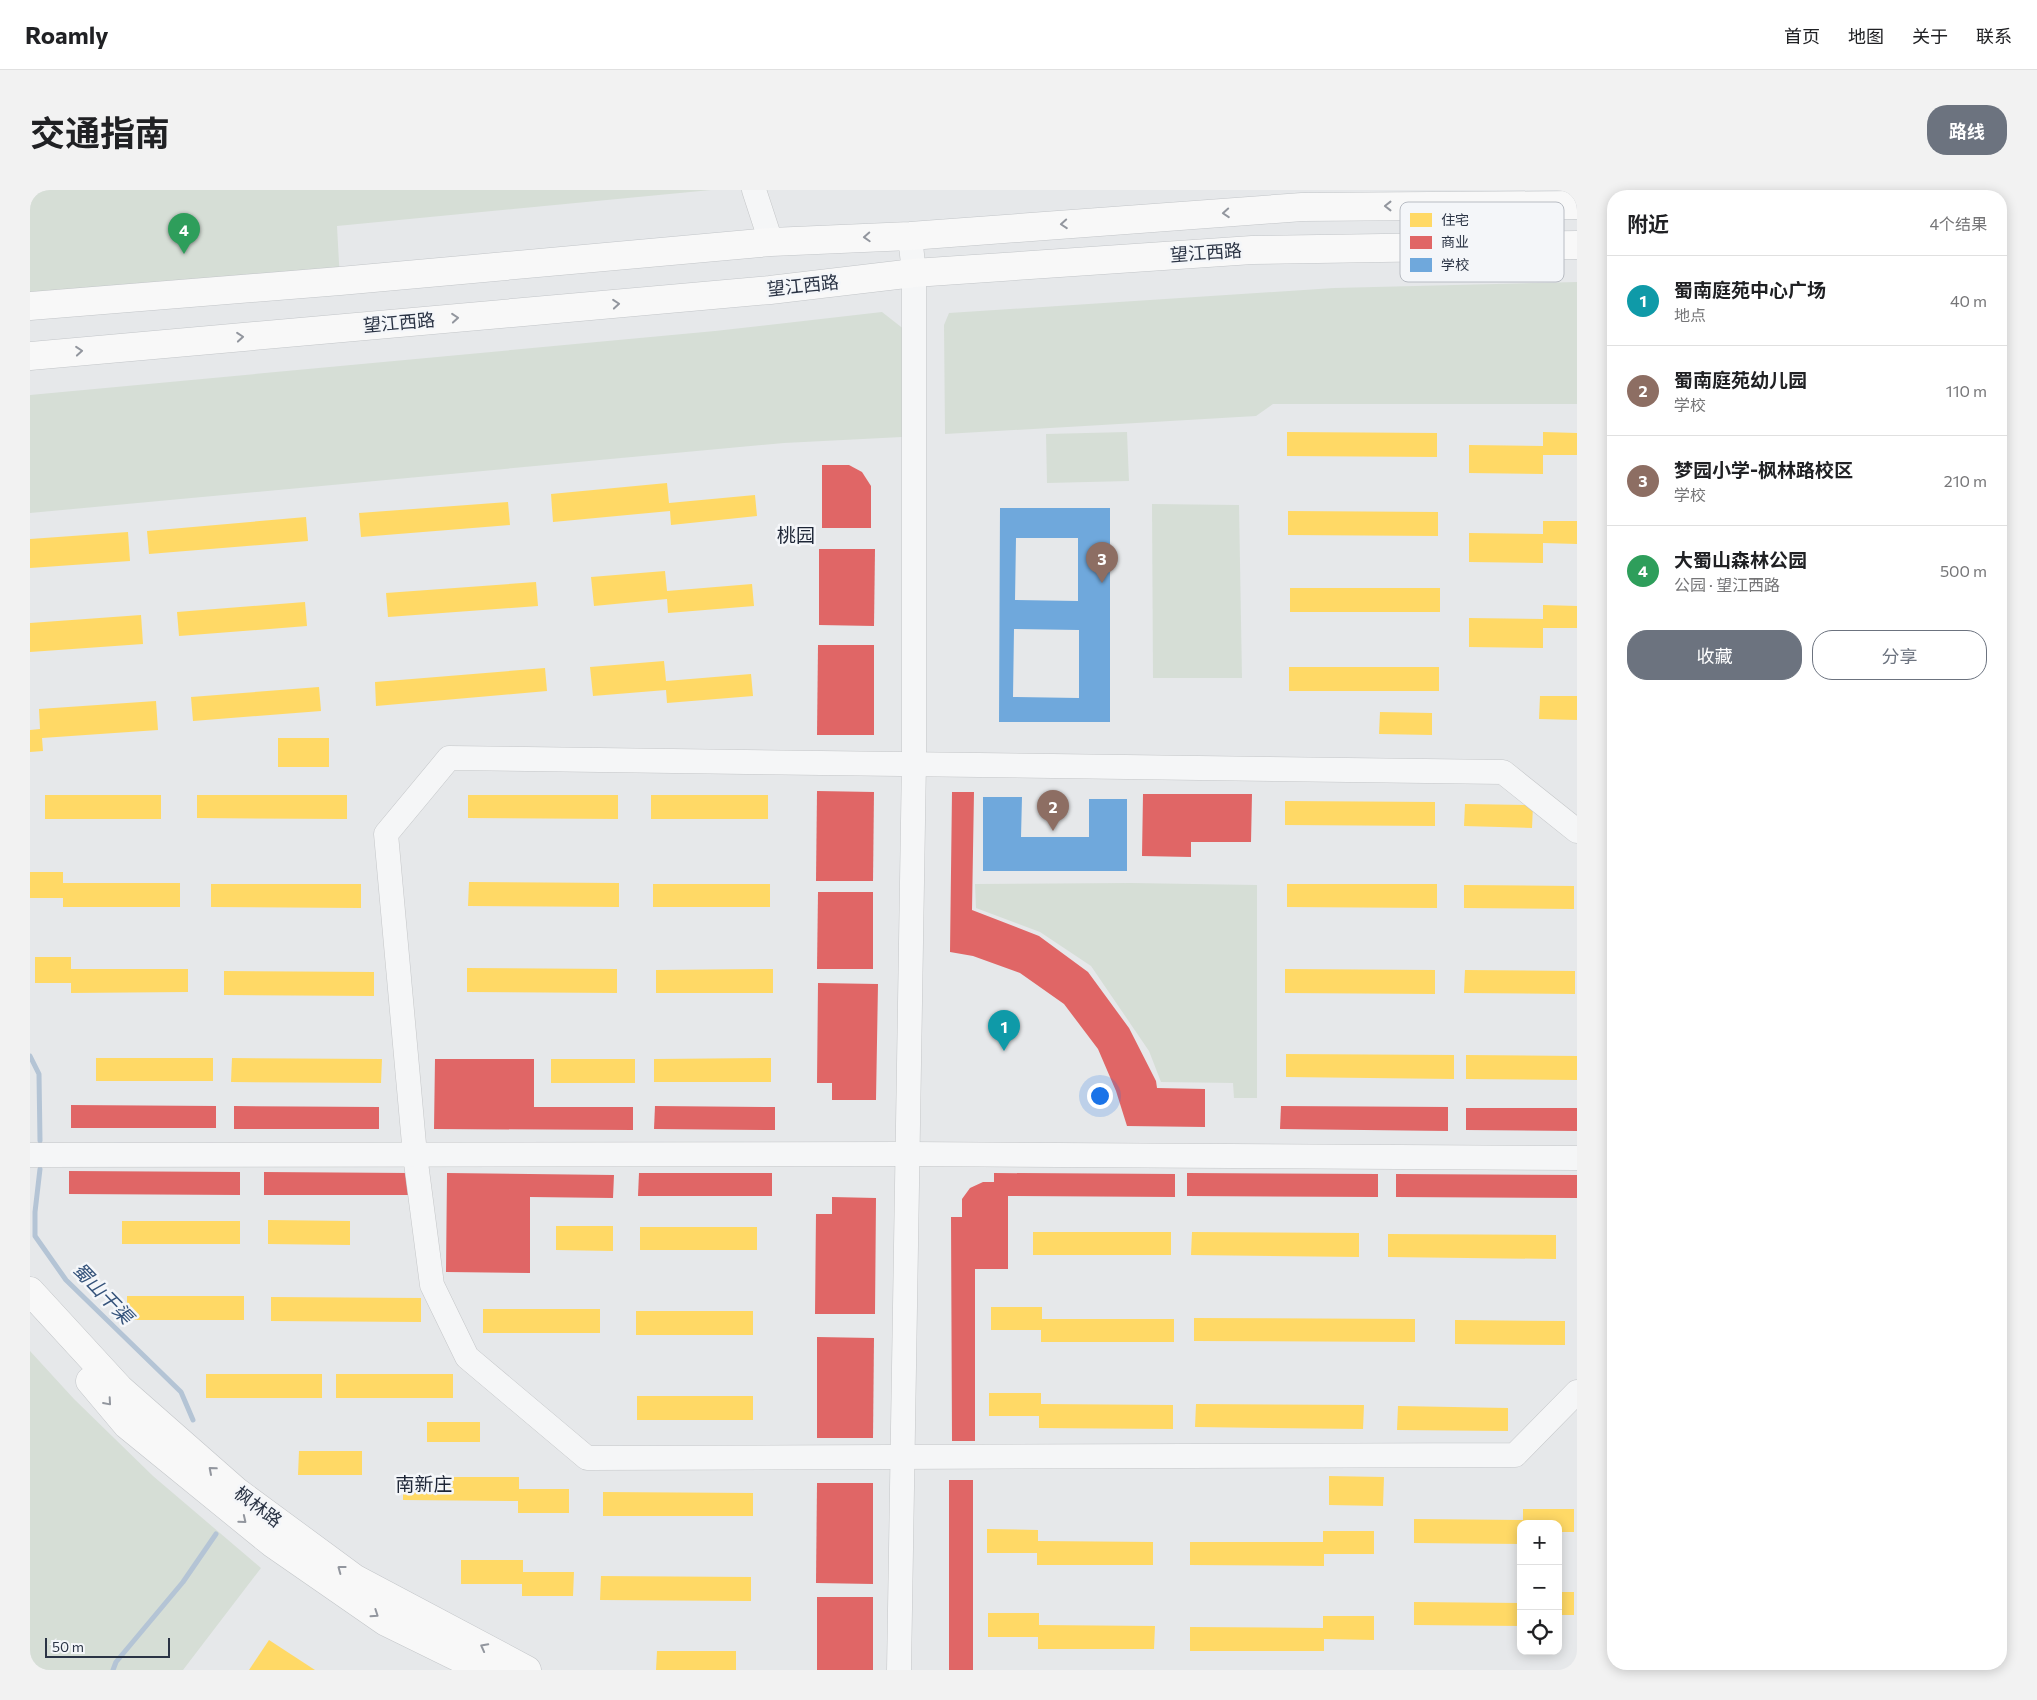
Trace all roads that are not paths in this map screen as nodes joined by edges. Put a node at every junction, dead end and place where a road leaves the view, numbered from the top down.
1 (754, 190) edge
2 (1564, 205) edge
3 (1577, 205) edge
4 (1400, 206) edge
5 (910, 236) junction
6 (771, 242) junction
7 (1564, 245) edge
8 (1577, 245) edge
9 (1400, 248) edge
10 (914, 273) junction
11 (30, 306) edge
12 (30, 356) edge
13 (913, 764) junction
14 (1577, 831) edge
15 (909, 1154) junction
16 (30, 1155) edge
17 (415, 1155) junction
18 (1577, 1158) edge
19 (30, 1291) edge
20 (30, 1312) edge
21 (1577, 1392) edge
22 (904, 1458) junction
23 (484, 1670) edge
24 (527, 1670) edge
25 (899, 1670) edge

1 - 6 street
3 -> 2 main road
4 -> 5 main road
5 -> 6 main road
5 - 10 street
6 - 11 main road
7 - 8 main road, 望江西路
9 - 10 main road, 望江西路
12 -> 10 main road, 望江西路
10 - 13 street
13 - 14 street
13 - 15 street
13 - 17 street
15 - 17 street
15 - 18 street
15 - 22 street
16 - 17 street
17 - 22 street
24 -> 19 main road, 枫林路
20 -> 23 main road, 枫林路
21 - 22 street
22 - 25 street

